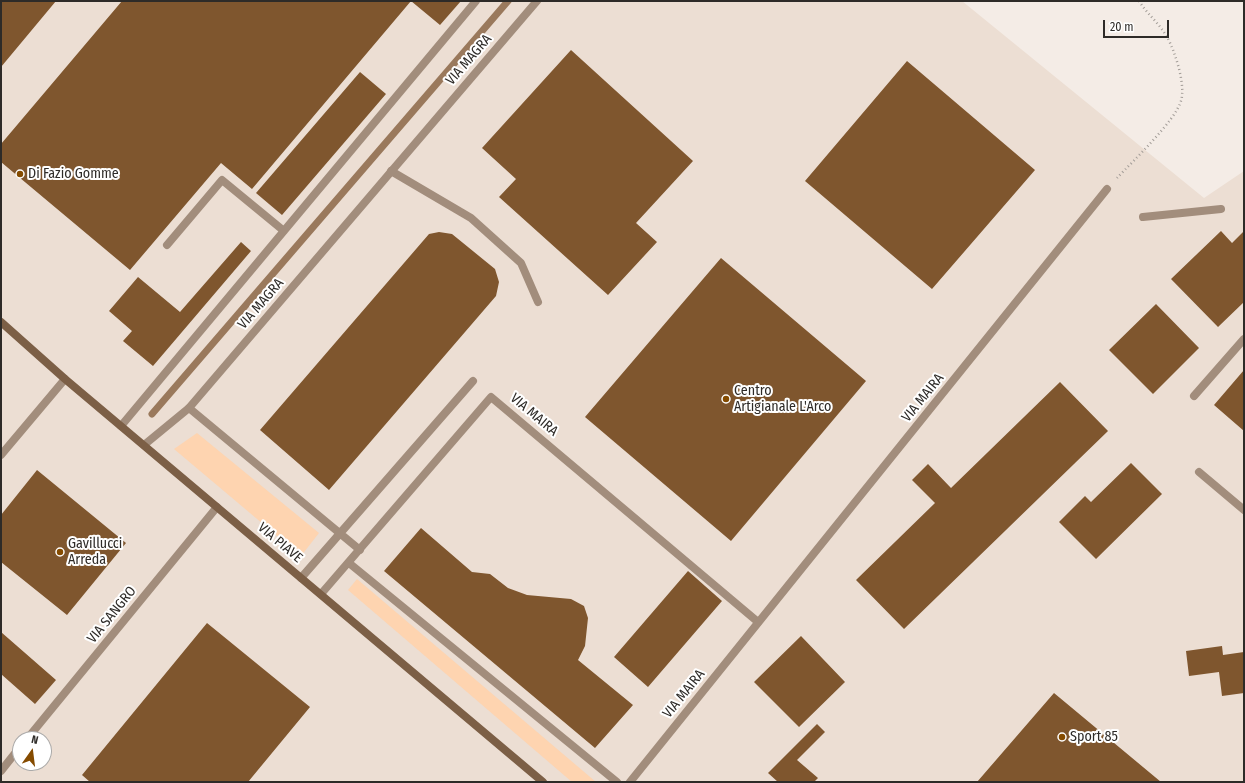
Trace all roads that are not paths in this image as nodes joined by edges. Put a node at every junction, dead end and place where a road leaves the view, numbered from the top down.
1 (476, 1) edge
2 (537, 1) edge
3 (391, 172) junction
4 (1108, 189) road end
5 (1221, 209) dead end
6 (1143, 217) dead end
7 (284, 231) junction
8 (167, 245) dead end
9 (538, 302) dead end
10 (1, 322) edge
11 (1244, 339) edge
12 (65, 379) junction
13 (473, 381) dead end
14 (1194, 396) dead end
15 (189, 408) junction
16 (121, 426) junction
17 (144, 445) junction
18 (1, 456) edge
19 (1199, 472) dead end
20 (217, 507) junction
21 (1244, 510) edge
22 (340, 533) junction
23 (360, 550) junction
24 (349, 563) junction
25 (301, 578) junction
26 (321, 594) junction
27 (758, 622) junction
28 (34, 731) edge
29 (12, 757) edge
30 (1, 771) edge
31 (543, 782) edge
32 (617, 782) edge
33 (630, 782) edge

1 - 7 street
2 - 3 street, VIA MAGRA
3 - 9 street
3 - 15 street, VIA MAGRA
4 - 27 street, VIA MAIRA
5 - 6 street
7 - 8 street
7 - 16 street
10 - 12 main road, VIA PIAVE
11 - 14 street
12 - 16 main road, VIA PIAVE
12 - 18 street
13 - 22 street
15 - 17 street, VIA MAGRA
15 - 22 street
16 - 17 main road, VIA PIAVE
17 - 20 main road, VIA PIAVE
19 - 21 street
20 - 25 main road, VIA PIAVE
20 - 28 street, VIA SANGRO
22 - 23 street
22 - 25 street
23 - 24 street, VIA MAIRA
23 - 27 street, VIA MAIRA
24 - 26 street, VIA MAIRA
24 - 32 street
25 - 26 main road, VIA PIAVE
26 - 31 main road, VIA PIAVE
27 - 33 street, VIA MAIRA
29 - 30 street

